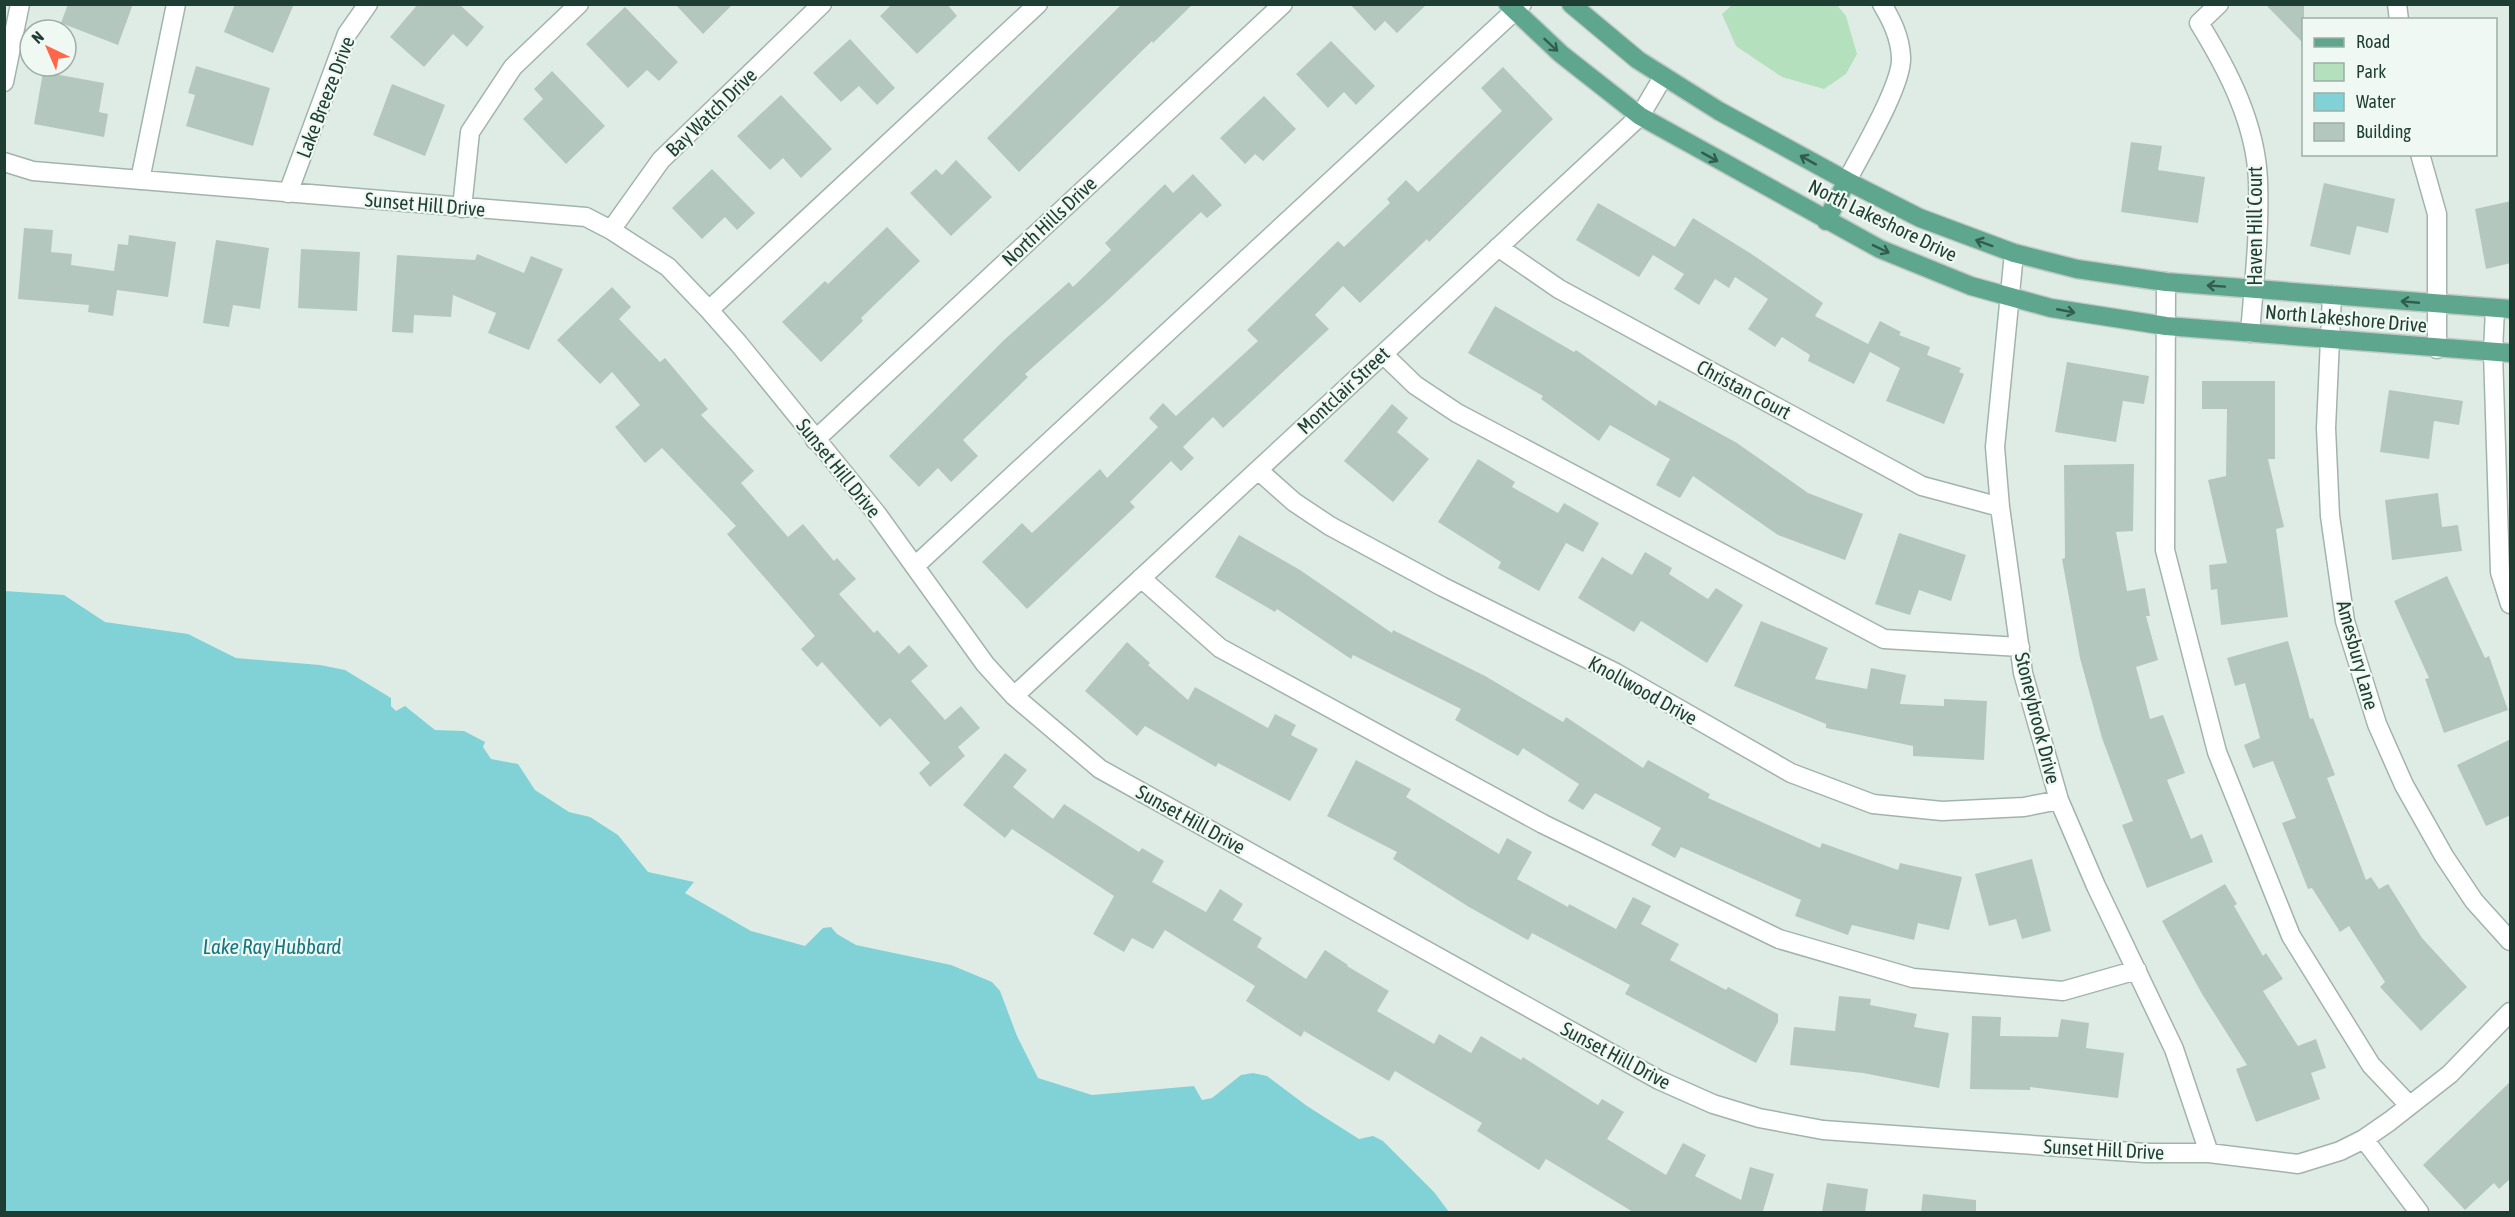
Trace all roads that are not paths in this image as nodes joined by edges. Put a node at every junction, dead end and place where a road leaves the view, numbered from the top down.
1 (20, 4) edge
2 (176, 4) edge
3 (368, 4) edge
4 (579, 4) edge
5 (822, 4) edge
6 (1038, 4) edge
7 (1283, 4) edge
8 (1571, 4) edge
9 (1882, 4) edge
10 (2219, 4) edge
11 (1515, 7) edge
12 (1663, 77) junction
13 (4, 82) edge
14 (1640, 116) junction
15 (2421, 156) edge
16 (4, 162) edge
17 (140, 180) junction
18 (1847, 181) junction
19 (288, 194) junction
20 (462, 207) junction
21 (1826, 221) junction
22 (611, 230) junction
23 (1498, 247) junction
24 (2014, 253) junction
25 (2166, 282) junction
26 (2254, 289) junction
27 (2332, 295) junction
28 (2009, 297) junction
29 (2439, 305) junction
30 (2503, 309) edge
31 (709, 310) junction
32 (2166, 326) junction
33 (2250, 333) junction
34 (2328, 339) junction
35 (2437, 349) junction
36 (2502, 353) edge
37 (1383, 354) junction
38 (815, 440) junction
39 (1258, 470) junction
40 (2000, 507) junction
41 (915, 567) junction
42 (1141, 578) junction
43 (2511, 604) edge
44 (2020, 647) junction
45 (1014, 696) junction
46 (2059, 800) junction
47 (2511, 941) edge
48 (2137, 970) junction
49 (2511, 1012) edge
50 (2409, 1105) junction
51 (2364, 1139) junction
52 (2209, 1153) junction
53 (2419, 1212) edge

1 - 13 street
2 - 17 street
3 - 19 street, Lake Breeze Drive
4 - 20 street
5 - 22 street, Bay Watch Drive
6 - 31 street
7 - 38 street, North Hills Drive
8 - 12 main road, North Lakeshore Drive
9 - 18 street
10 - 26 street, Haven Hill Court
11 -> 14 main road, North Lakeshore Drive
11 - 41 street
12 - 14 street, Montclair Street
18 -> 12 main road, North Lakeshore Drive
14 -> 21 main road, North Lakeshore Drive
14 - 23 street, Montclair Street
15 - 29 street
16 - 17 street, Sunset Hill Drive
17 - 19 street, Sunset Hill Drive
18 - 21 main road
24 -> 18 main road, North Lakeshore Drive
19 - 20 street, Sunset Hill Drive
20 - 22 street, Sunset Hill Drive
21 -> 28 main road, North Lakeshore Drive
22 - 31 street, Sunset Hill Drive
23 - 37 street, Montclair Street
23 - 40 street, Christan Court
24 - 25 main road, North Lakeshore Drive
24 - 28 street, Stoneybrook Drive
26 -> 25 main road, North Lakeshore Drive
25 - 32 street
26 - 27 main road, North Lakeshore Drive
26 - 33 street, Haven Hill Court
29 -> 27 main road, North Lakeshore Drive
27 - 34 street, Amesbury Lane
28 -> 32 main road, North Lakeshore Drive
28 - 40 street, Stoneybrook Drive
29 - 30 main road, North Lakeshore Drive
29 - 35 street
30 - 36 street
31 - 38 street, Sunset Hill Drive
32 - 33 main road, North Lakeshore Drive
32 - 50 street
33 - 34 main road, North Lakeshore Drive
34 - 35 main road, North Lakeshore Drive
34 - 47 street, Amesbury Lane
35 - 36 main road, North Lakeshore Drive
36 - 43 street
37 - 39 street, Montclair Street
37 - 44 street
38 - 41 street, Sunset Hill Drive
39 - 42 street, Montclair Street
39 - 46 street, Knollwood Drive
40 - 44 street, Stoneybrook Drive
41 - 45 street, Sunset Hill Drive
42 - 45 street, Montclair Street
42 - 48 street
44 - 46 street, Stoneybrook Drive
45 - 52 street, Sunset Hill Drive
46 - 48 street, Stoneybrook Drive
48 - 52 street, Stoneybrook Drive
49 - 50 street, Sunset Hill Drive
50 - 51 street, Sunset Hill Drive
51 - 52 street, Sunset Hill Drive
51 - 53 street

